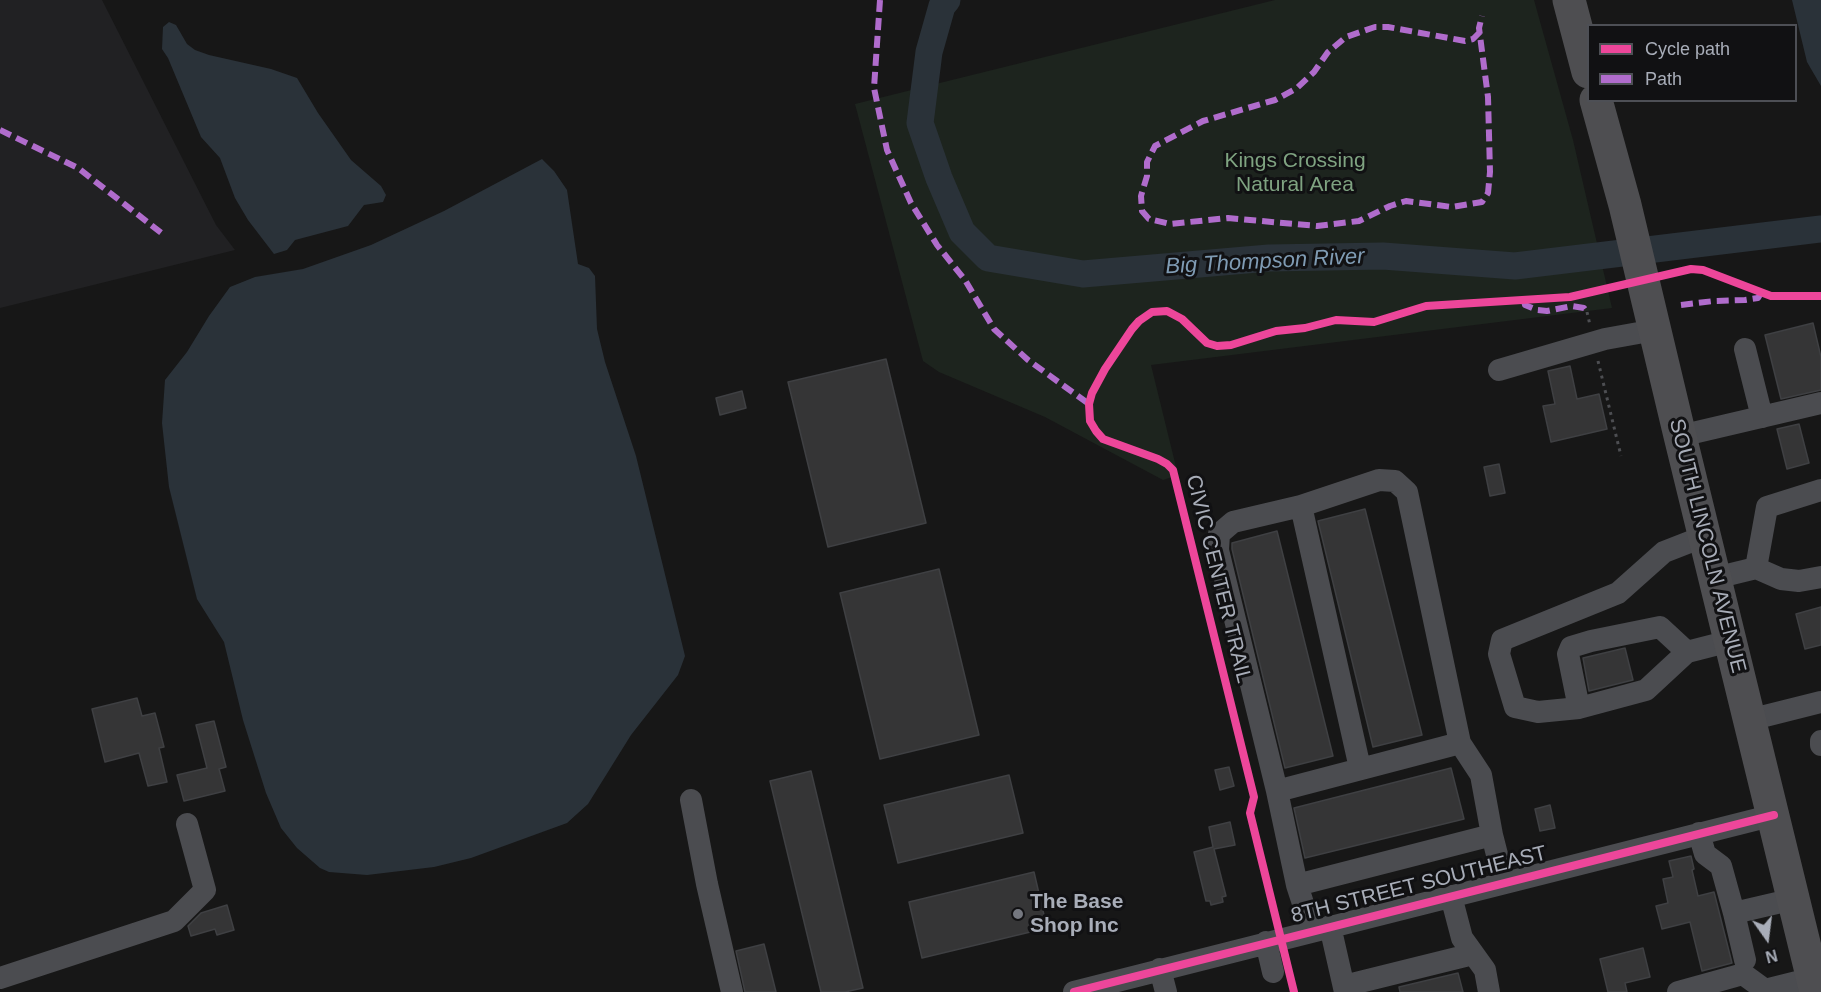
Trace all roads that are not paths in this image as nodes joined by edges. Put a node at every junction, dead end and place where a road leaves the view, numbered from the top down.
1 (1569, 0) edge
2 (1587, 68) edge
3 (1597, 102) edge
4 (1654, 330) junction
5 (1745, 348) dead end
6 (1499, 370) dead end
7 (1821, 403) edge
8 (1762, 417) junction
9 (1680, 436) junction
10 (1821, 490) edge
11 (1301, 506) junction
12 (1705, 536) junction
13 (1756, 568) junction
14 (1821, 577) edge
15 (1715, 578) junction
16 (1730, 641) junction
17 (1687, 652) junction
18 (1821, 702) edge
19 (1579, 708) junction
20 (1749, 720) junction
21 (1460, 743) junction
22 (1360, 768) junction
23 (1277, 791) junction
24 (691, 800) dead end
25 (1774, 815) junction
26 (187, 824) dead end
27 (1700, 833) junction
28 (1491, 835) junction
29 (1504, 882) junction
30 (1297, 885) junction
31 (1451, 896) junction
32 (1794, 899) junction
33 (1734, 913) junction
34 (1321, 929) junction
35 (1266, 942) junction
36 (1473, 954) junction
37 (1745, 960) dead end
38 (1160, 969) junction
39 (1273, 972) dead end
40 (0, 978) edge
41 (1815, 985) edge
42 (1100, 989) edge
43 (1345, 989) edge
44 (1765, 991) edge
45 (732, 992) edge
46 (1074, 992) edge
47 (1166, 992) edge
48 (1489, 992) edge
49 (1678, 992) edge

1 - 2 highway
3 - 4 highway, SOUTH LINCOLN AVENUE
4 - 6 street
4 - 9 highway, SOUTH LINCOLN AVENUE
5 - 8 street
7 - 8 street
8 - 9 street
9 - 12 highway, SOUTH LINCOLN AVENUE
10 - 13 street
11 - 21 street
11 - 22 street
11 - 23 street
12 - 15 highway, SOUTH LINCOLN AVENUE
12 - 19 street
13 - 14 street
13 - 15 street
15 - 16 highway, SOUTH LINCOLN AVENUE
16 - 17 street
16 - 20 highway, SOUTH LINCOLN AVENUE
17 - 19 street
17 - 19 street
18 - 20 street
20 - 25 highway, SOUTH LINCOLN AVENUE
21 - 22 street
21 - 28 street
22 - 23 street
23 - 30 street
24 - 45 street
25 - 27 street, 8TH STREET SOUTHEAST
25 - 32 highway, SOUTH LINCOLN AVENUE
26 - 40 street
27 - 29 street, 8TH STREET SOUTHEAST
27 - 33 street
28 - 29 street
28 - 30 street
29 - 31 street, 8TH STREET SOUTHEAST
30 - 34 street
31 - 34 street, 8TH STREET SOUTHEAST
31 - 36 street
32 - 33 street
32 - 41 highway, SOUTH LINCOLN AVENUE
33 - 37 street
34 - 35 street, 8TH STREET SOUTHEAST
34 - 43 street
35 - 38 street, 8TH STREET SOUTHEAST
35 - 39 street
36 - 43 street
36 - 48 street
38 - 42 street, 8TH STREET SOUTHEAST
38 - 47 street
41 - 44 street
42 - 46 street, 8TH STREET SOUTHEAST
44 - 49 street

